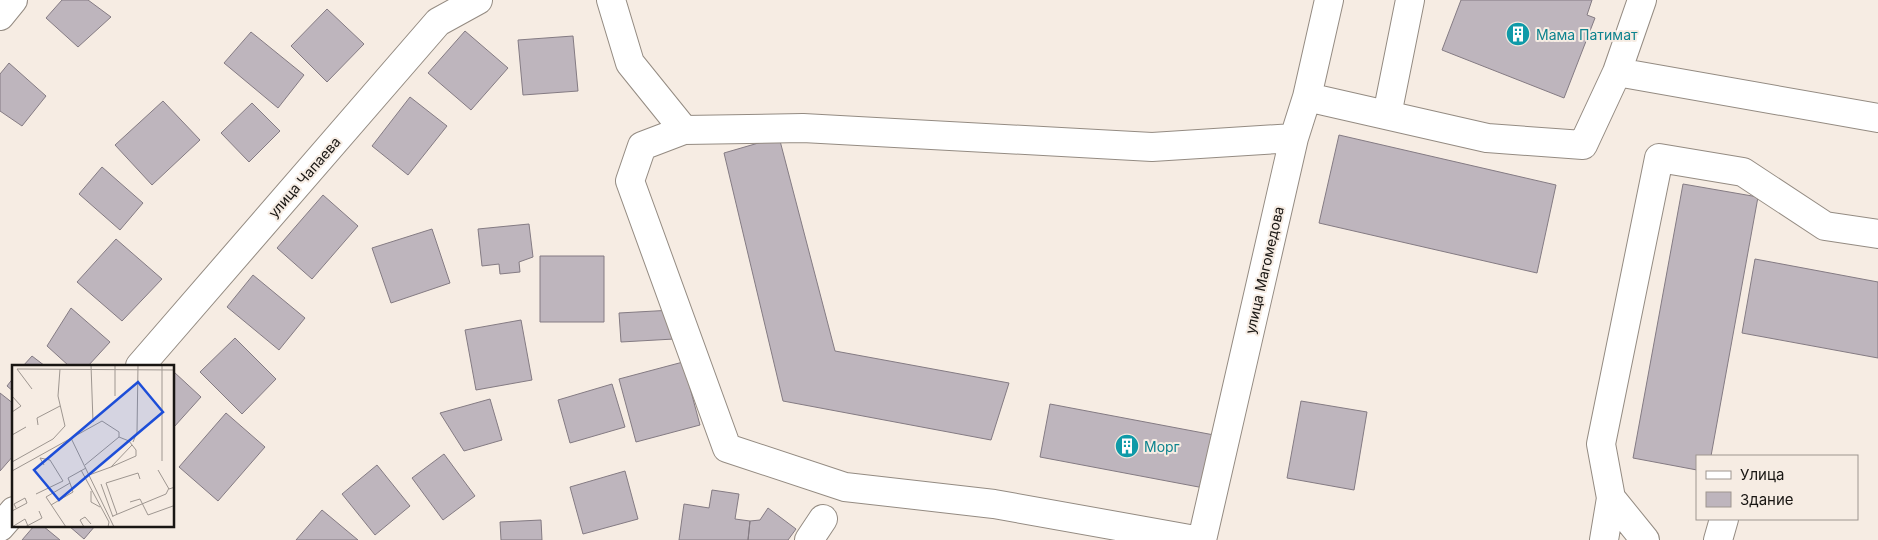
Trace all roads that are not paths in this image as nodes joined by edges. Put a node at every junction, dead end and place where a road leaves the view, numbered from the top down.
1 (13, 0) edge
2 (478, 0) edge
3 (611, 0) edge
4 (1329, 0) edge
5 (1410, 0) edge
6 (1642, 0) edge
7 (0, 16) edge
8 (1617, 72) junction
9 (1306, 97) junction
10 (1386, 115) junction
11 (1878, 118) edge
12 (684, 130) junction
13 (1294, 138) junction
14 (1878, 234) edge
15 (141, 365) edge
16 (1611, 498) junction
17 (12, 513) edge
18 (1724, 520) edge
19 (0, 527) edge
20 (1195, 540) edge
21 (1202, 540) edge
22 (1604, 540) edge
23 (1645, 540) edge
24 (1718, 540) edge

1 - 7 street
2 - 15 street, улица Чапаева
3 - 12 street
4 - 9 street, улица Магомедова
5 - 10 street
6 - 8 street
8 - 10 street
8 - 11 street
9 - 10 street
9 - 13 street, улица Магомедова
12 - 13 street
12 - 20 street
13 - 21 street, улица Магомедова
14 - 16 street
16 - 22 street
16 - 23 street
17 - 19 street
18 - 24 street

